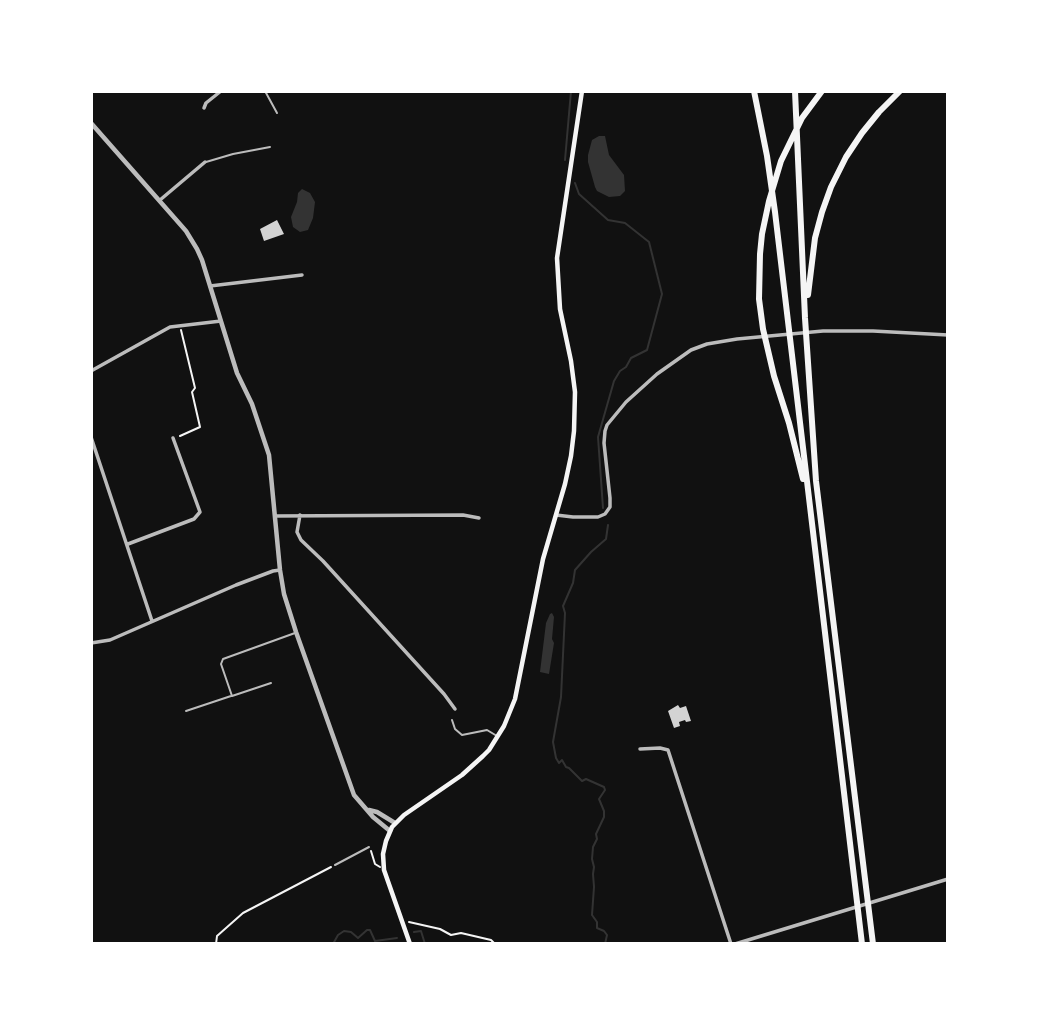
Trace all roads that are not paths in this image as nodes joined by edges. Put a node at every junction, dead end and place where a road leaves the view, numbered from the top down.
1 (221, 91) edge
2 (265, 91) edge
3 (582, 91) edge
4 (754, 91) edge
5 (795, 91) edge
6 (822, 91) edge
7 (900, 91) edge
8 (204, 108) dead end
9 (277, 113) dead end
10 (91, 123) edge
11 (270, 147) dead end
12 (205, 162) joint
13 (160, 200) junction
14 (302, 275) dead end
15 (210, 286) junction
16 (805, 318) junction
17 (221, 321) junction
18 (948, 335) edge
19 (91, 371) edge
20 (91, 437) edge
21 (173, 438) dead end
22 (300, 515) junction
23 (556, 515) junction
24 (275, 516) junction
25 (811, 516) junction
26 (479, 518) dead end
27 (128, 544) junction
28 (280, 570) junction
29 (152, 621) junction
30 (296, 632) junction
31 (91, 643) edge
32 (271, 683) dead end
33 (232, 695) junction
34 (455, 709) dead end
35 (186, 711) dead end
36 (452, 720) dead end
37 (498, 737) junction
38 (640, 749) dead end
39 (368, 810) junction
40 (395, 823) junction
41 (390, 831) junction
42 (369, 847) road end
43 (335, 865) road end
44 (948, 879) edge
45 (410, 944) edge
46 (733, 944) edge
47 (862, 944) edge
48 (873, 944) edge

1 - 8 street
2 - 9 lane
3 - 23 main road
4 - 25 highway
5 - 16 highway
6 - 25 highway
7 - 16 highway
10 - 13 street
11 - 12 lane
12 - 13 street
13 - 15 street
14 - 15 street
15 - 17 street
16 - 48 highway
17 - 19 street
17 - 24 street
18 - 23 street
20 - 27 street
21 - 27 street
22 - 24 street
22 - 26 street
22 - 34 street
23 - 37 main road
24 - 28 street
25 - 47 highway
27 - 29 street
28 - 29 street
28 - 30 street
29 - 31 street
30 - 33 lane
30 - 39 street
32 - 33 lane
33 - 35 lane
36 - 37 lane
37 - 40 main road
38 - 46 street
39 - 40 street
39 - 41 street
40 - 41 main road
41 - 45 main road
42 - 43 lane
44 - 46 street

